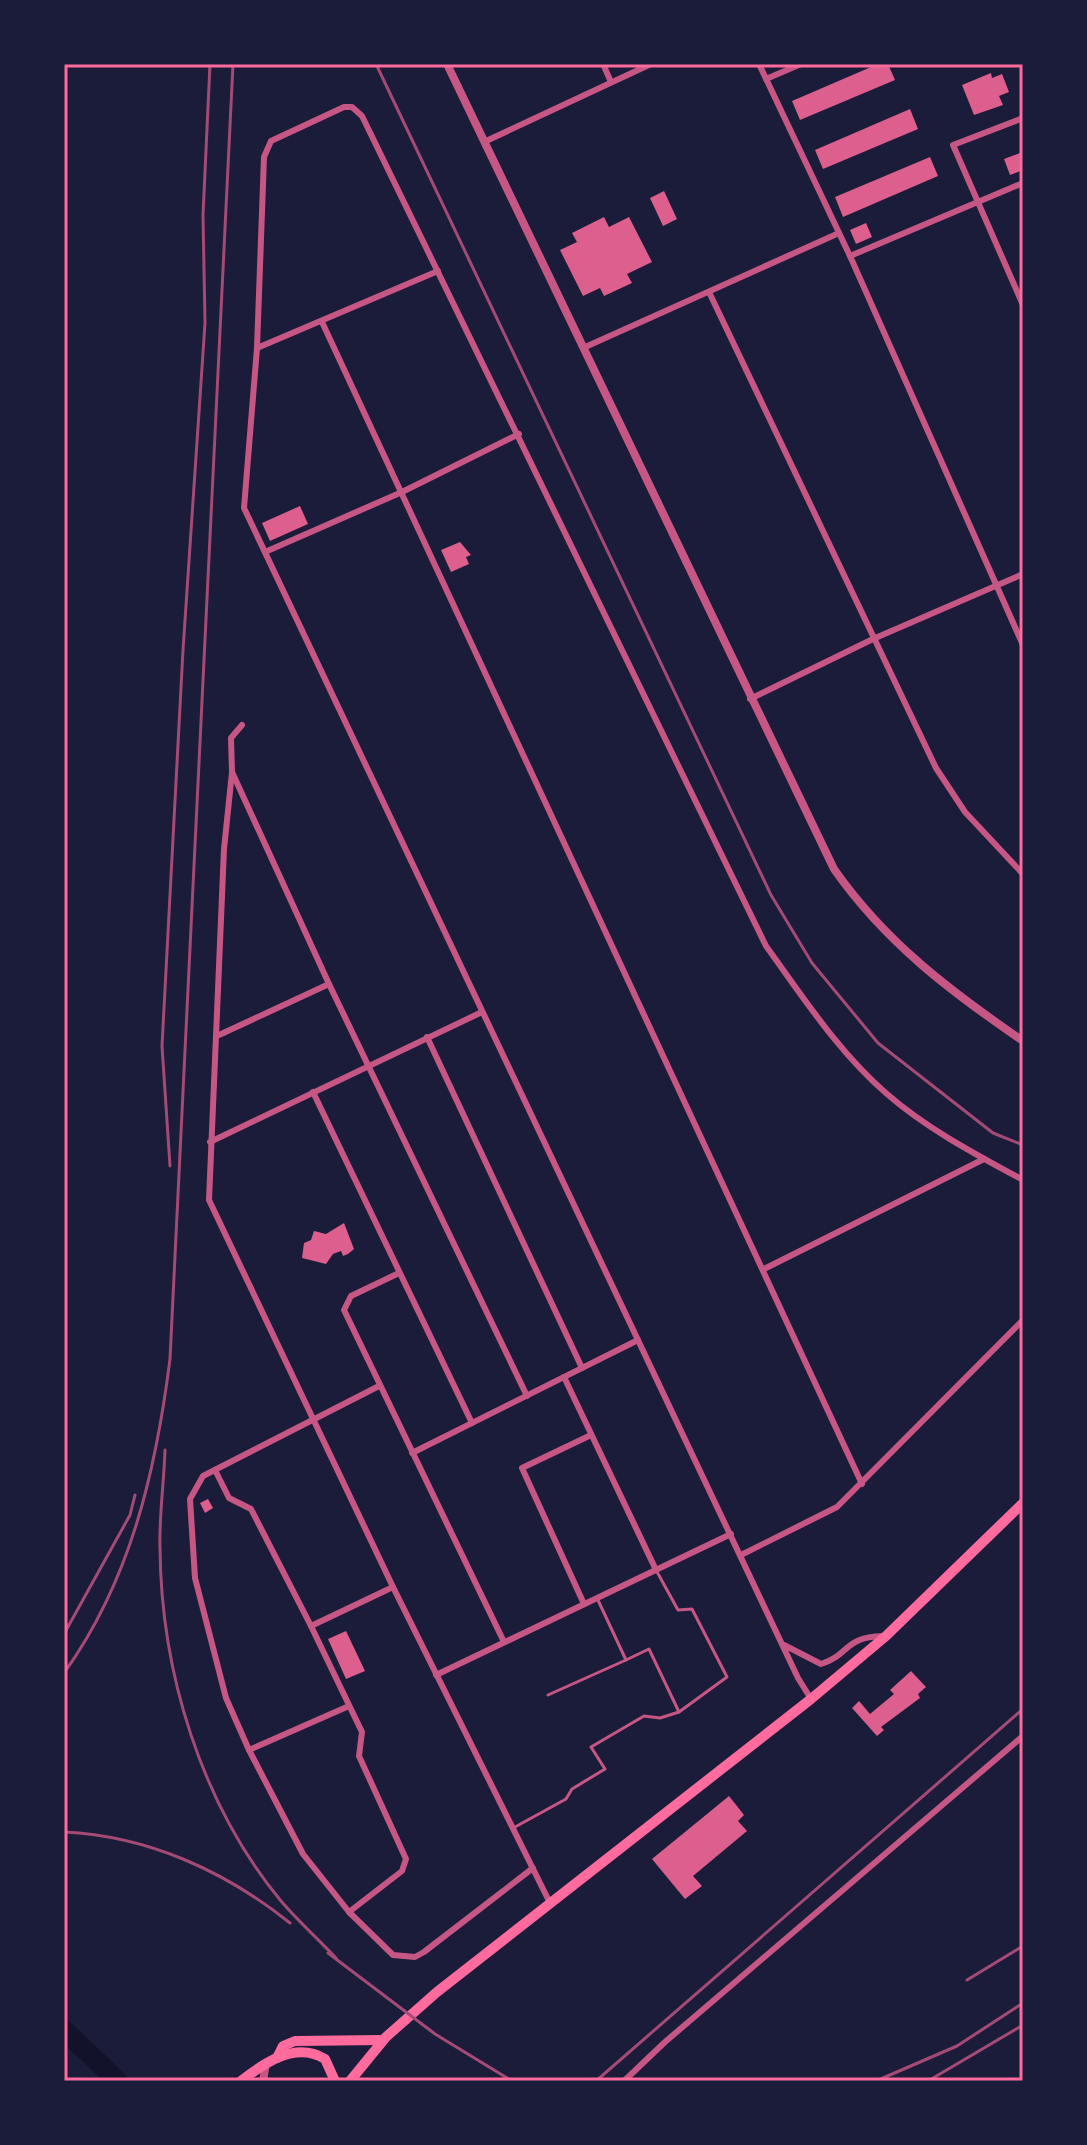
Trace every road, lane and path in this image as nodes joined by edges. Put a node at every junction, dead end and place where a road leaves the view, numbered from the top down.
1 (447, 64) edge
2 (603, 64) edge
3 (651, 64) edge
4 (759, 64) edge
5 (801, 64) edge
6 (766, 79) junction
7 (611, 82) junction
8 (1023, 118) edge
9 (484, 142) junction
10 (1023, 183) edge
11 (978, 202) junction
12 (839, 233) junction
13 (850, 256) junction
14 (438, 271) junction
15 (709, 292) junction
16 (1023, 305) edge
17 (322, 322) junction
18 (257, 348) junction
19 (581, 348) junction
20 (519, 434) junction
21 (402, 492) junction
22 (265, 552) junction
23 (1023, 574) edge
24 (997, 586) junction
25 (873, 639) junction
26 (1023, 645) edge
27 (750, 699) junction
28 (242, 725) dead end
29 (232, 772) junction
30 (1023, 874) edge
31 (329, 984) junction
32 (482, 1012) junction
33 (219, 1035) junction
34 (427, 1037) junction
35 (1023, 1041) edge
36 (368, 1064) junction
37 (313, 1092) junction
38 (210, 1142) junction
39 (984, 1159) junction
40 (1023, 1180) edge
41 (764, 1269) junction
42 (399, 1273) junction
43 (1023, 1320) edge
44 (638, 1340) junction
45 (582, 1368) junction
46 (564, 1377) junction
47 (379, 1386) junction
48 (527, 1396) junction
49 (313, 1421) junction
50 (472, 1423) junction
51 (591, 1435) junction
52 (412, 1453) junction
53 (215, 1470) junction
54 (862, 1484) junction
55 (1023, 1503) edge
56 (731, 1534) junction
57 (741, 1555) junction
58 (656, 1570) junction
59 (393, 1587) junction
60 (597, 1598) junction
61 (584, 1604) junction
62 (311, 1626) junction
63 (886, 1636) junction
64 (504, 1642) junction
65 (781, 1643) junction
66 (626, 1660) junction
67 (436, 1675) junction
68 (548, 1695) dead end
69 (811, 1699) junction
70 (349, 1706) junction
71 (679, 1712) junction
72 (1023, 1736) edge
73 (249, 1750) junction
74 (512, 1829) junction
75 (533, 1868) junction
76 (551, 1905) junction
77 (349, 1912) junction
78 (385, 2038) junction
79 (271, 2060) junction
80 (241, 2081) edge
81 (263, 2081) edge
82 (335, 2081) edge
83 (350, 2081) edge
84 (624, 2081) edge

1 - 9 street
2 - 7 street
3 - 7 street
4 - 6 street
5 - 6 street
6 - 12 street
7 - 9 street
8 - 11 street
9 - 19 street
10 - 11 street
11 - 13 street
11 - 16 street
12 - 13 street
12 - 15 street
13 - 24 street
14 - 17 street
14 - 18 street
14 - 20 street
15 - 19 street
15 - 25 street
17 - 18 street
17 - 21 street
18 - 22 street
19 - 27 street
20 - 21 street
20 - 39 street
21 - 22 street
21 - 41 street
22 - 32 street
23 - 24 street
24 - 25 street
24 - 26 street
25 - 27 street
25 - 30 street
27 - 35 street
28 - 29 street
29 - 31 street
29 - 33 street
31 - 33 street
31 - 36 street
32 - 34 street
32 - 44 street
33 - 38 street
34 - 36 street
34 - 45 street
36 - 37 street
36 - 48 street
37 - 38 street
37 - 42 street
38 - 49 street
39 - 40 street
39 - 41 street
41 - 54 street
42 - 47 street
42 - 50 street
43 - 54 street
44 - 45 street
44 - 56 street
45 - 46 street
46 - 48 street
46 - 51 street
47 - 49 street
47 - 52 street
48 - 50 street
49 - 53 street
49 - 59 street
50 - 52 street
51 - 58 street
51 - 61 street
52 - 64 street
53 - 62 street
53 - 73 street
54 - 57 street
55 - 63 main road
56 - 57 street
56 - 58 street
57 - 65 street
58 - 60 street
58 - 71 lane
59 - 62 street
59 - 67 street
60 - 61 street
60 - 66 lane
61 - 64 street
62 - 70 street
63 - 65 street
63 - 69 main road
64 - 67 street
65 - 69 street
66 - 68 lane
66 - 71 lane
67 - 74 street
69 - 76 main road
70 - 73 street
70 - 77 street
71 - 74 lane
72 - 84 street
73 - 77 street
74 - 75 street
75 - 76 street
75 - 77 street
76 - 78 main road
78 - 79 main road
78 - 83 main road
79 - 80 main road
79 - 81 street
79 - 82 main road

